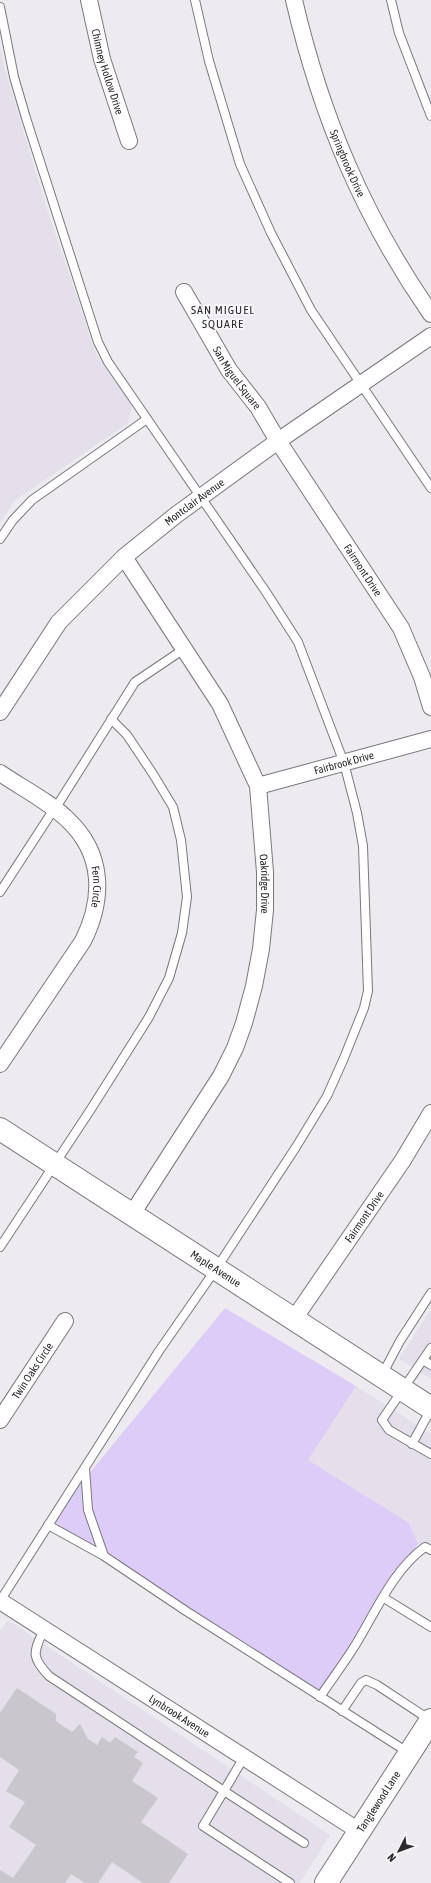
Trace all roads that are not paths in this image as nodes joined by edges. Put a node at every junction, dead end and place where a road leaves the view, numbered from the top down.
1 (89, 0) edge
2 (195, 0) edge
3 (294, 0) edge
4 (391, 0) edge
5 (0, 7) edge
6 (431, 116) edge
7 (129, 141) dead end
8 (184, 292) dead end
9 (431, 314) edge
10 (431, 336) edge
11 (362, 384) junction
12 (147, 419) junction
13 (278, 441) junction
14 (431, 488) edge
15 (200, 497) junction
16 (0, 539) edge
17 (124, 557) junction
18 (184, 648) junction
19 (431, 707) edge
20 (0, 712) edge
21 (111, 719) junction
22 (431, 739) edge
23 (344, 763) junction
24 (0, 773) edge
25 (258, 786) junction
26 (54, 809) junction
27 (0, 892) edge
28 (0, 1064) edge
29 (431, 1113) edge
30 (0, 1129) edge
31 (54, 1164) junction
32 (132, 1214) junction
33 (0, 1247) edge
34 (216, 1269) junction
35 (431, 1293) edge
36 (294, 1319) junction
37 (65, 1321) dead end
38 (431, 1348) edge
39 (423, 1360) junction
40 (431, 1365) edge
41 (382, 1376) junction
42 (403, 1389) junction
43 (431, 1408) edge
44 (0, 1420) edge
45 (412, 1444) junction
46 (431, 1454) edge
47 (85, 1467) junction
48 (48, 1525) junction
49 (431, 1550) edge
50 (104, 1556) junction
51 (384, 1598) junction
52 (0, 1601) edge
53 (431, 1627) edge
54 (44, 1629) junction
55 (320, 1697) junction
56 (342, 1711) junction
57 (431, 1720) edge
58 (410, 1754) junction
59 (244, 1757) junction
60 (224, 1791) junction
61 (359, 1831) junction
62 (304, 1843) dead end
63 (329, 1882) edge
64 (290, 1883) edge

1 - 7 street, Chimney Hollow Drive
2 - 11 lane
3 - 9 street, Springbrook Drive
4 - 6 lane
5 - 12 lane
8 - 13 street, San Miguel Square
10 - 11 street, Montclair Avenue
11 - 13 street, Montclair Avenue
11 - 14 lane
12 - 15 lane
12 - 16 lane
13 - 15 street, Montclair Avenue
13 - 19 street, Fairmont Drive
15 - 17 street, Montclair Avenue
15 - 23 lane
17 - 18 street, Oakridge Drive
17 - 20 street, Montclair Avenue
18 - 21 lane
18 - 25 street, Oakridge Drive
21 - 26 lane
21 - 31 lane
22 - 23 street, Fairbrook Drive
23 - 25 street, Fairbrook Drive
23 - 34 lane
24 - 26 street, Fern Circle
25 - 32 street, Oakridge Drive
26 - 27 lane
26 - 28 street, Fern Circle
29 - 36 street, Fairmont Drive
30 - 31 main road, Maple Avenue
31 - 32 main road, Maple Avenue
31 - 33 lane
32 - 34 main road, Maple Avenue
34 - 36 main road, Maple Avenue
34 - 47 lane
35 - 41 lane
36 - 41 main road, Maple Avenue
37 - 44 street, Twin Oaks Circle
38 - 39 lane
39 - 40 lane
39 - 42 lane
41 - 42 main road, Maple Avenue
42 - 43 main road, Maple Avenue
42 - 45 lane
43 - 45 lane
45 - 46 lane
47 - 48 lane
47 - 50 lane
48 - 50 lane
48 - 52 lane
49 - 51 lane
50 - 55 lane
51 - 53 lane
51 - 55 lane
52 - 54 street, Lynbrook Avenue
54 - 59 street, Lynbrook Avenue
54 - 60 lane
55 - 56 lane
56 - 57 lane
56 - 58 lane
57 - 58 main road, Tanglewood Lane
58 - 61 main road, Tanglewood Lane
59 - 60 lane
59 - 61 street, Lynbrook Avenue
60 - 62 lane
60 - 64 lane
61 - 63 main road, Tanglewood Lane

